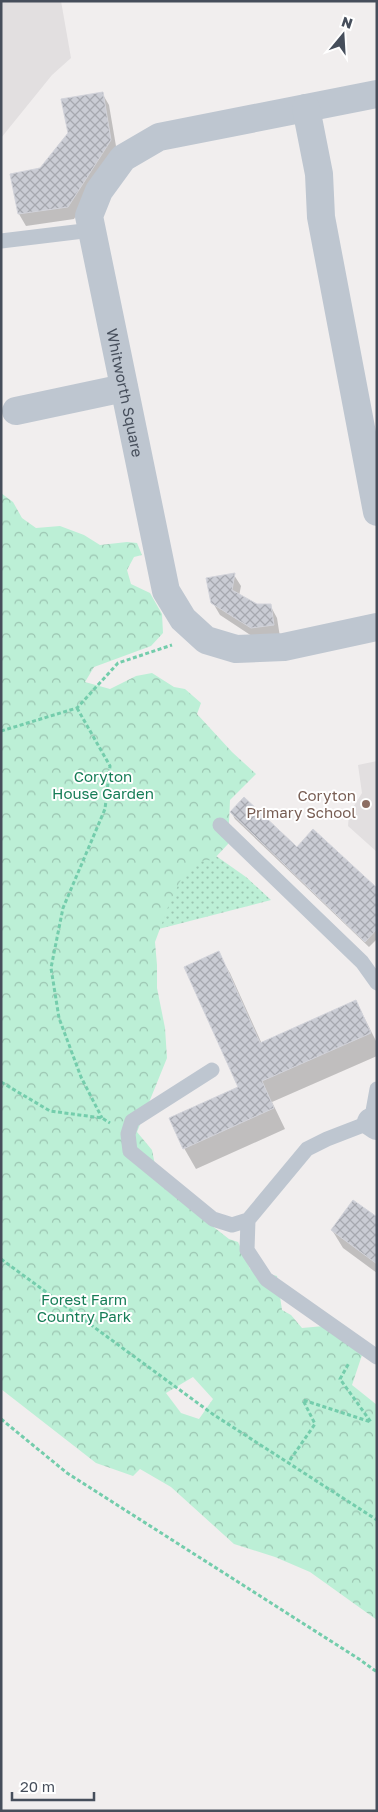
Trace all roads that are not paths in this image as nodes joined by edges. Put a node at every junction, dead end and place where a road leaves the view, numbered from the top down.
1 (377, 94) edge
2 (306, 108) junction
3 (92, 230) junction
4 (1, 241) edge
5 (124, 388) junction
6 (367, 405) edge
7 (16, 411) dead end
8 (377, 512) edge
9 (377, 627) edge
10 (220, 825) dead end
11 (377, 983) edge
12 (212, 1070) dead end
13 (377, 1088) edge
14 (374, 1124) edge
15 (248, 1220) junction
16 (377, 1357) edge

1 - 2 street, Whitworth Square
2 - 3 street, Whitworth Square
2 - 6 street
3 - 4 lane
3 - 5 street, Whitworth Square
5 - 7 street
5 - 9 street, Whitworth Square
6 - 8 street
10 - 11 lane
12 - 15 lane
13 - 14 lane
14 - 15 lane
15 - 16 lane

